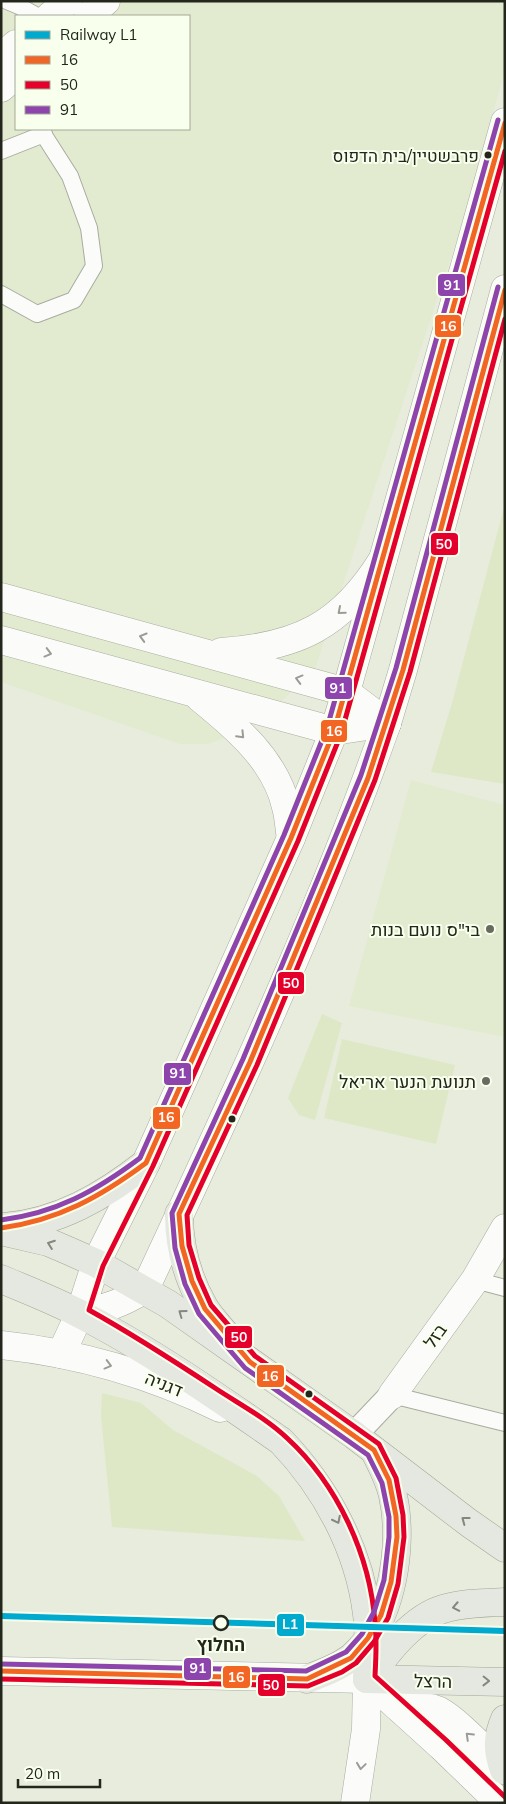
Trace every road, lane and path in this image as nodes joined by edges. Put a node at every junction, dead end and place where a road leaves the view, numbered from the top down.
1 (7, 1) edge
2 (68, 1) edge
3 (106, 1) edge
4 (35, 15) edge
5 (51, 15) edge
6 (89, 15) edge
7 (15, 45) edge
8 (1, 57) edge
9 (505, 122) edge
10 (42, 131) edge
11 (1, 151) edge
12 (505, 289) edge
13 (1, 294) edge
14 (383, 560) junction
15 (1, 597) edge
16 (1, 640) edge
17 (197, 652) junction
18 (191, 691) junction
19 (346, 692) junction
20 (387, 723) junction
21 (334, 731) junction
22 (291, 838) junction
23 (146, 1163) junction
24 (180, 1214) junction
25 (505, 1228) edge
26 (1, 1229) edge
27 (96, 1263) junction
28 (1, 1279) edge
29 (476, 1280) junction
30 (505, 1288) edge
31 (145, 1289) junction
32 (80, 1313) junction
33 (1, 1345) edge
34 (61, 1354) junction
35 (250, 1362) junction
36 (392, 1395) junction
37 (505, 1424) edge
38 (263, 1429) junction
39 (364, 1443) junction
40 (505, 1548) edge
41 (505, 1602) edge
42 (368, 1638) junction
43 (1, 1671) edge
44 (307, 1679) junction
45 (367, 1679) junction
46 (505, 1682) edge
47 (398, 1707) junction
48 (505, 1719) edge
49 (366, 1730) junction
50 (504, 1770) edge
51 (355, 1803) edge
52 (500, 1803) edge

1 - 4 lane
2 - 5 main road
3 - 6 main road
7 - 8 main road
9 - 14 main road
10 - 11 lane
10 - 13 lane
12 - 20 main road
14 -> 17 main road
14 - 19 main road
17 -> 15 main road
16 -> 18 main road
19 -> 17 main road
18 - 21 main road
18 -> 22 main road
19 - 20 main road
19 - 21 main road
20 - 21 main road
20 - 24 main road
21 - 22 main road
22 - 23 main road
23 - 26 main road
23 - 27 main road
24 - 31 main road
24 - 35 main road
25 - 29 main road, בזל
27 -> 26 main road
27 - 31 main road
27 - 32 main road
28 - 32 main road
29 - 30 lane
29 - 36 main road, בזל
31 - 32 main road
35 -> 31 main road
32 - 34 main road
32 - 38 main road
33 - 34 main road, דגניה
34 -> 38 main road, דגניה
35 - 39 main road
36 - 37 lane
36 - 39 street, בזל
38 -> 42 main road
40 -> 39 main road
39 - 42 main road
41 -> 45 main road
42 - 44 main road
42 - 45 main road
43 - 44 main road, הרצל
44 - 45 main road, הרצל
45 -> 46 main road, הרצל
45 - 47 main road
45 - 49 main road
47 - 49 main road
50 -> 47 main road
47 - 52 main road
48 - 50 main road
49 -> 51 main road

